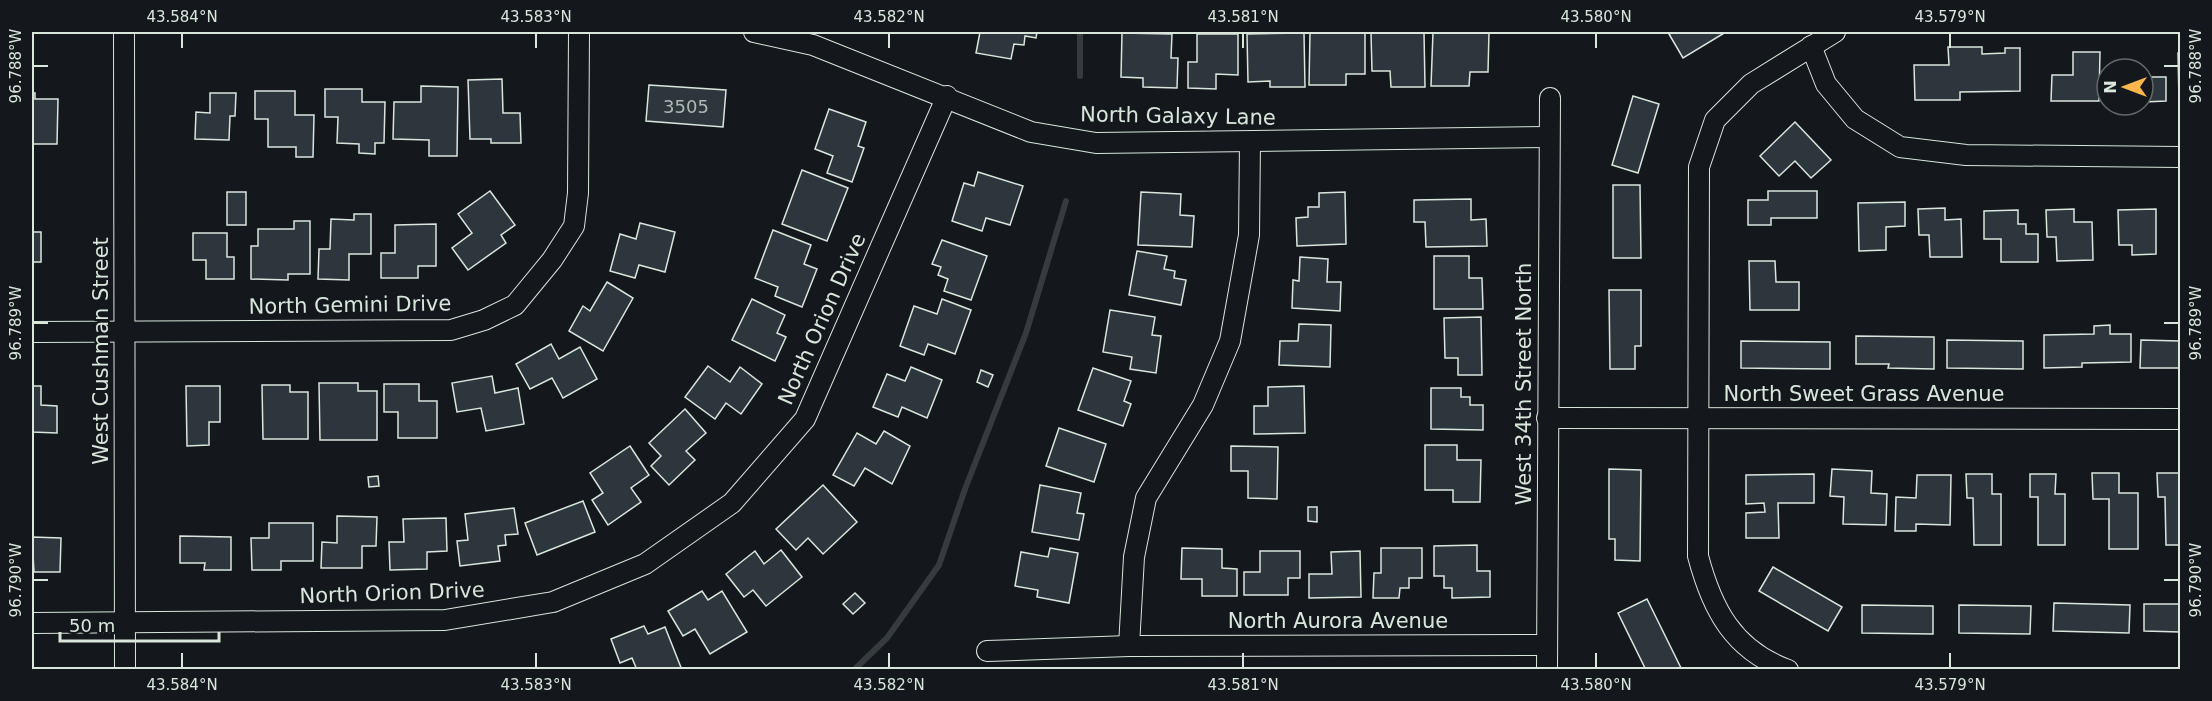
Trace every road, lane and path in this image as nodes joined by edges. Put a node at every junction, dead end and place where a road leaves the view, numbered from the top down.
1 (124, 32) edge
2 (579, 32) edge
3 (754, 32) edge
4 (1835, 32) edge
5 (1811, 46) junction
6 (946, 96) junction
7 (1550, 98) dead end
8 (1549, 137) junction
9 (1250, 142) junction
10 (2181, 157) edge
11 (32, 332) edge
12 (125, 332) junction
13 (1547, 418) junction
14 (1698, 418) junction
15 (2181, 419) edge
16 (32, 623) edge
17 (125, 624) junction
18 (1547, 645) junction
19 (1129, 646) junction
20 (987, 651) dead end
21 (125, 669) edge
22 (1547, 669) edge
23 (1788, 669) edge

1 - 12 street, West Cushman Street
2 - 12 street, North Gemini Drive
3 - 6 street, North Galaxy Lane
4 - 5 street
5 - 10 street
5 - 14 street
6 - 9 street, North Galaxy Lane
6 - 17 street, North Orion Drive
7 - 8 street, West 34th Street North
8 - 9 street, North Galaxy Lane
8 - 13 street, West 34th Street North
9 - 19 street
11 - 12 street, North Gemini Drive
12 - 17 street, West Cushman Street
13 - 14 street, North Sweet Grass Avenue
13 - 18 street, West 34th Street North
14 - 15 street, North Sweet Grass Avenue
14 - 23 street
16 - 17 street, North Orion Drive
17 - 21 street, West Cushman Street
18 - 19 street, North Aurora Avenue
18 - 22 street, West 34th Street North
19 - 20 street, North Aurora Avenue

